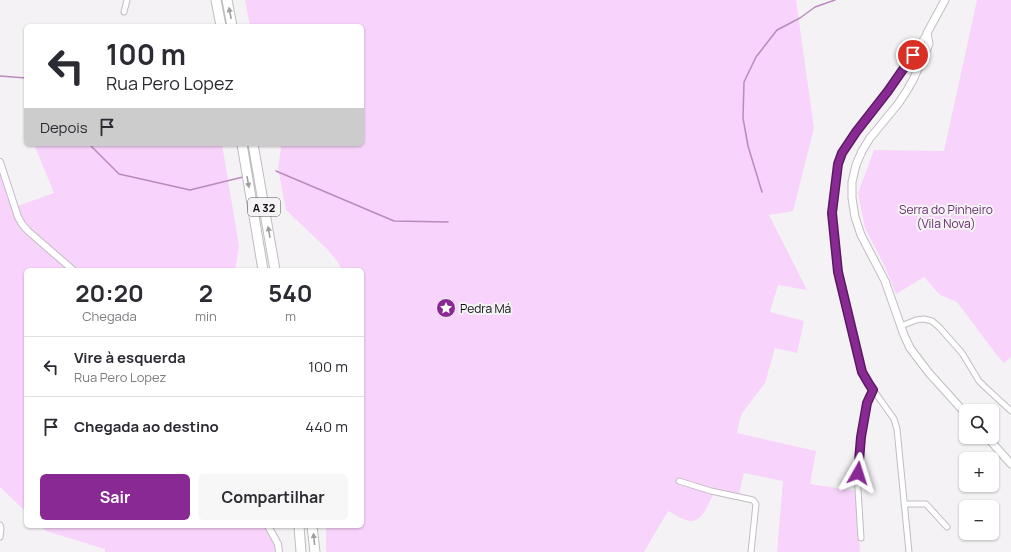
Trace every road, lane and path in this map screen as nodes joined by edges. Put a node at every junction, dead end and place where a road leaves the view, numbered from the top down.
1 (127, 0) edge
2 (216, 0) edge
3 (227, 0) edge
4 (945, 0) edge
5 (124, 12) dead end
6 (221, 24) edge
7 (232, 24) edge
8 (927, 33) junction
9 (242, 146) edge
10 (253, 146) edge
11 (0, 162) edge
12 (71, 268) edge
13 (263, 268) edge
14 (276, 268) edge
15 (901, 326) junction
16 (873, 390) junction
17 (959, 406) edge
18 (1011, 411) edge
19 (993, 444) edge
20 (1011, 464) edge
21 (679, 481) dead end
22 (904, 504) junction
23 (0, 525) edge
24 (947, 527) dead end
25 (269, 528) edge
26 (299, 528) edge
27 (312, 528) edge
28 (0, 537) edge
29 (861, 538) dead end
30 (279, 552) edge
31 (301, 552) edge
32 (315, 552) edge
33 (751, 552) edge
34 (909, 552) edge

1 - 5 street
2 - 6 highway
7 -> 3 highway
4 - 8 main road
8 - 15 main road
8 - 16 street
9 -> 13 highway, A 32
14 -> 10 highway, A 32
11 - 12 street
15 - 17 main road
15 - 18 street
16 - 22 street
16 - 29 street
19 - 20 main road
21 - 33 street
22 - 24 street
22 - 34 street
23 - 28 street
25 - 30 street
26 - 31 highway
32 -> 27 highway

